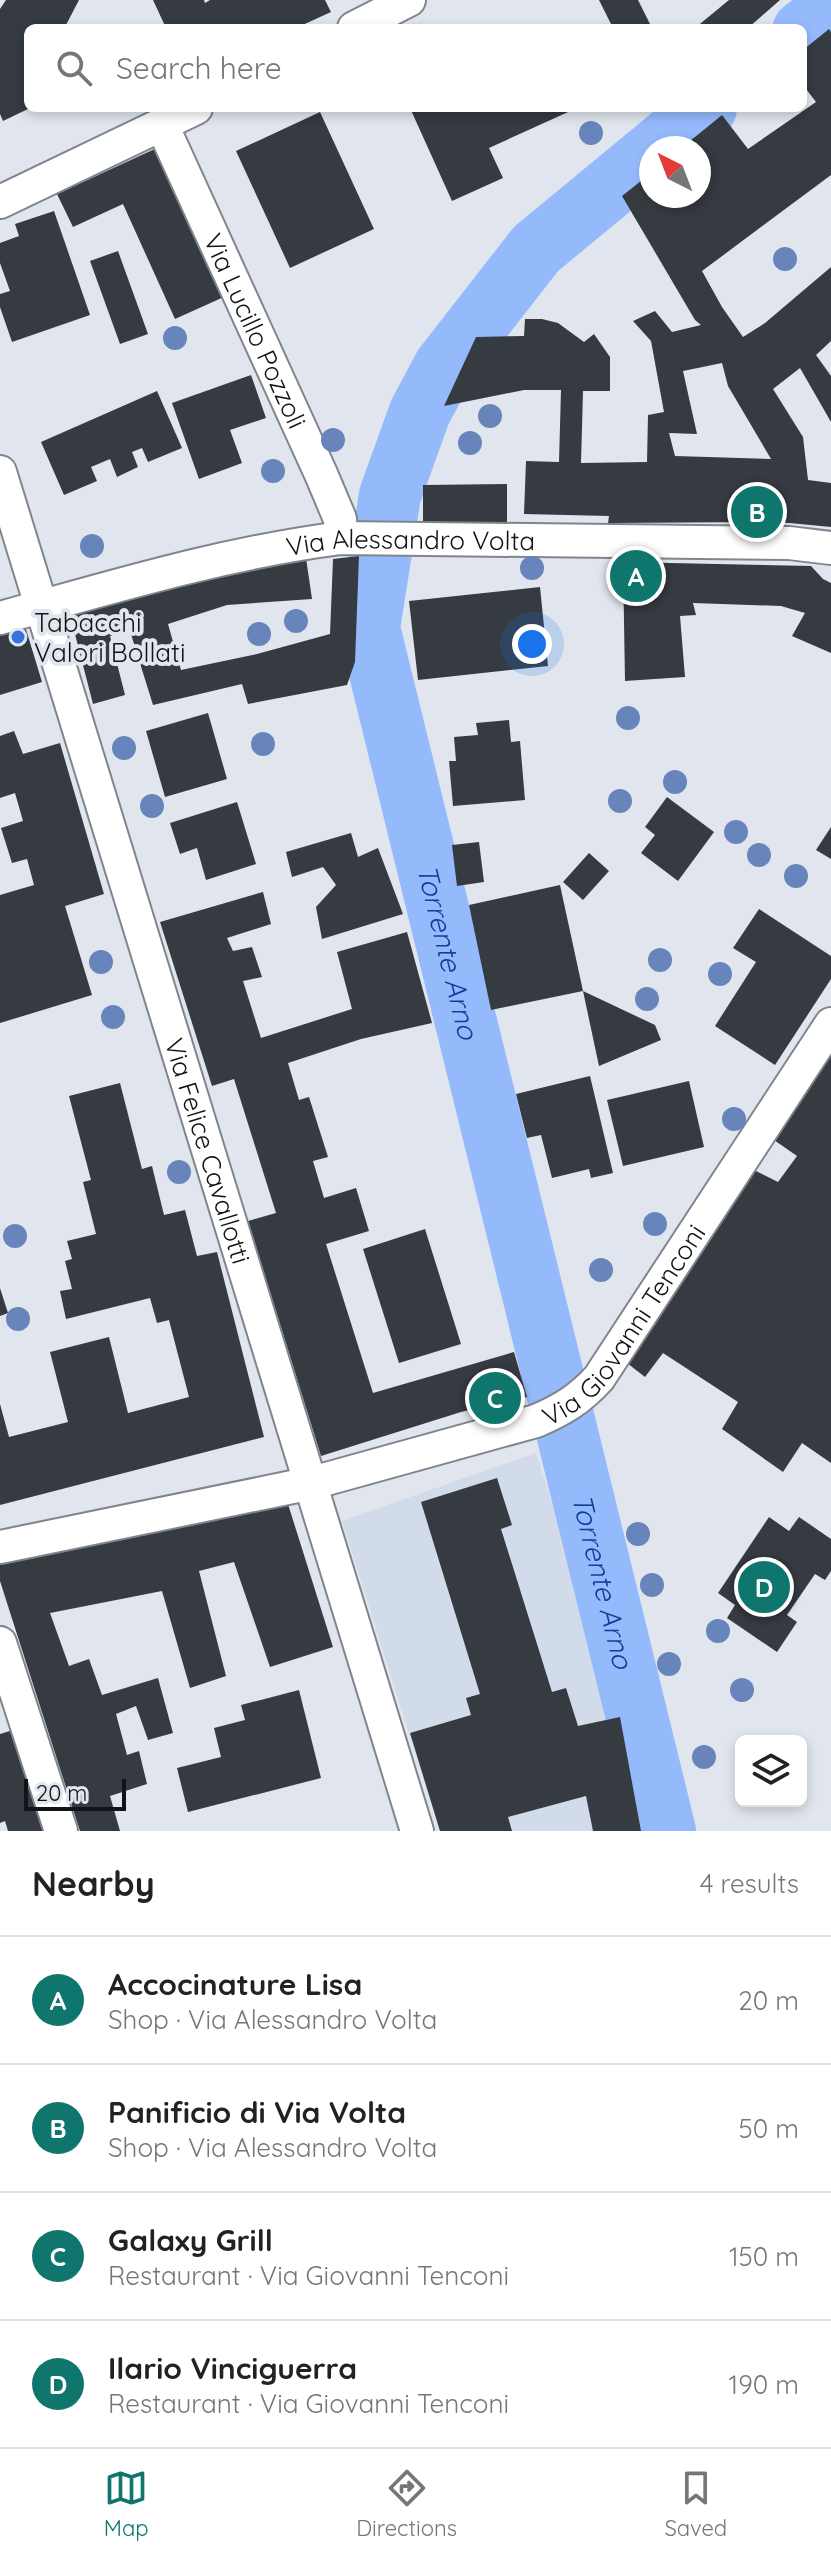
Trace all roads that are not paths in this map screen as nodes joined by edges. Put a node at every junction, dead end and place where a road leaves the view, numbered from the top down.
1 (409, 0) edge
2 (362, 24) edge
3 (188, 112) edge
4 (162, 125) junction
5 (0, 202) edge
6 (0, 472) edge
7 (351, 539) junction
8 (831, 548) edge
9 (41, 606) junction
10 (0, 618) edge
11 (831, 1024) edge
12 (312, 1483) junction
13 (0, 1547) edge
14 (0, 1643) edge
15 (61, 1831) edge
16 (417, 1831) edge

1 - 2 street
3 - 4 street
4 - 5 street
4 - 7 street, Via Lucillo Pozzoli
6 - 9 street, Via Felice Cavallotti
7 - 8 street, Via Alessandro Volta
7 - 9 street, Via Alessandro Volta
9 - 10 street, Via Alessandro Volta
9 - 12 street, Via Felice Cavallotti
11 - 12 street, Via Giovanni Tenconi
12 - 13 street, Via Giovanni Tenconi
12 - 16 street, Via Felice Cavallotti
14 - 15 street

